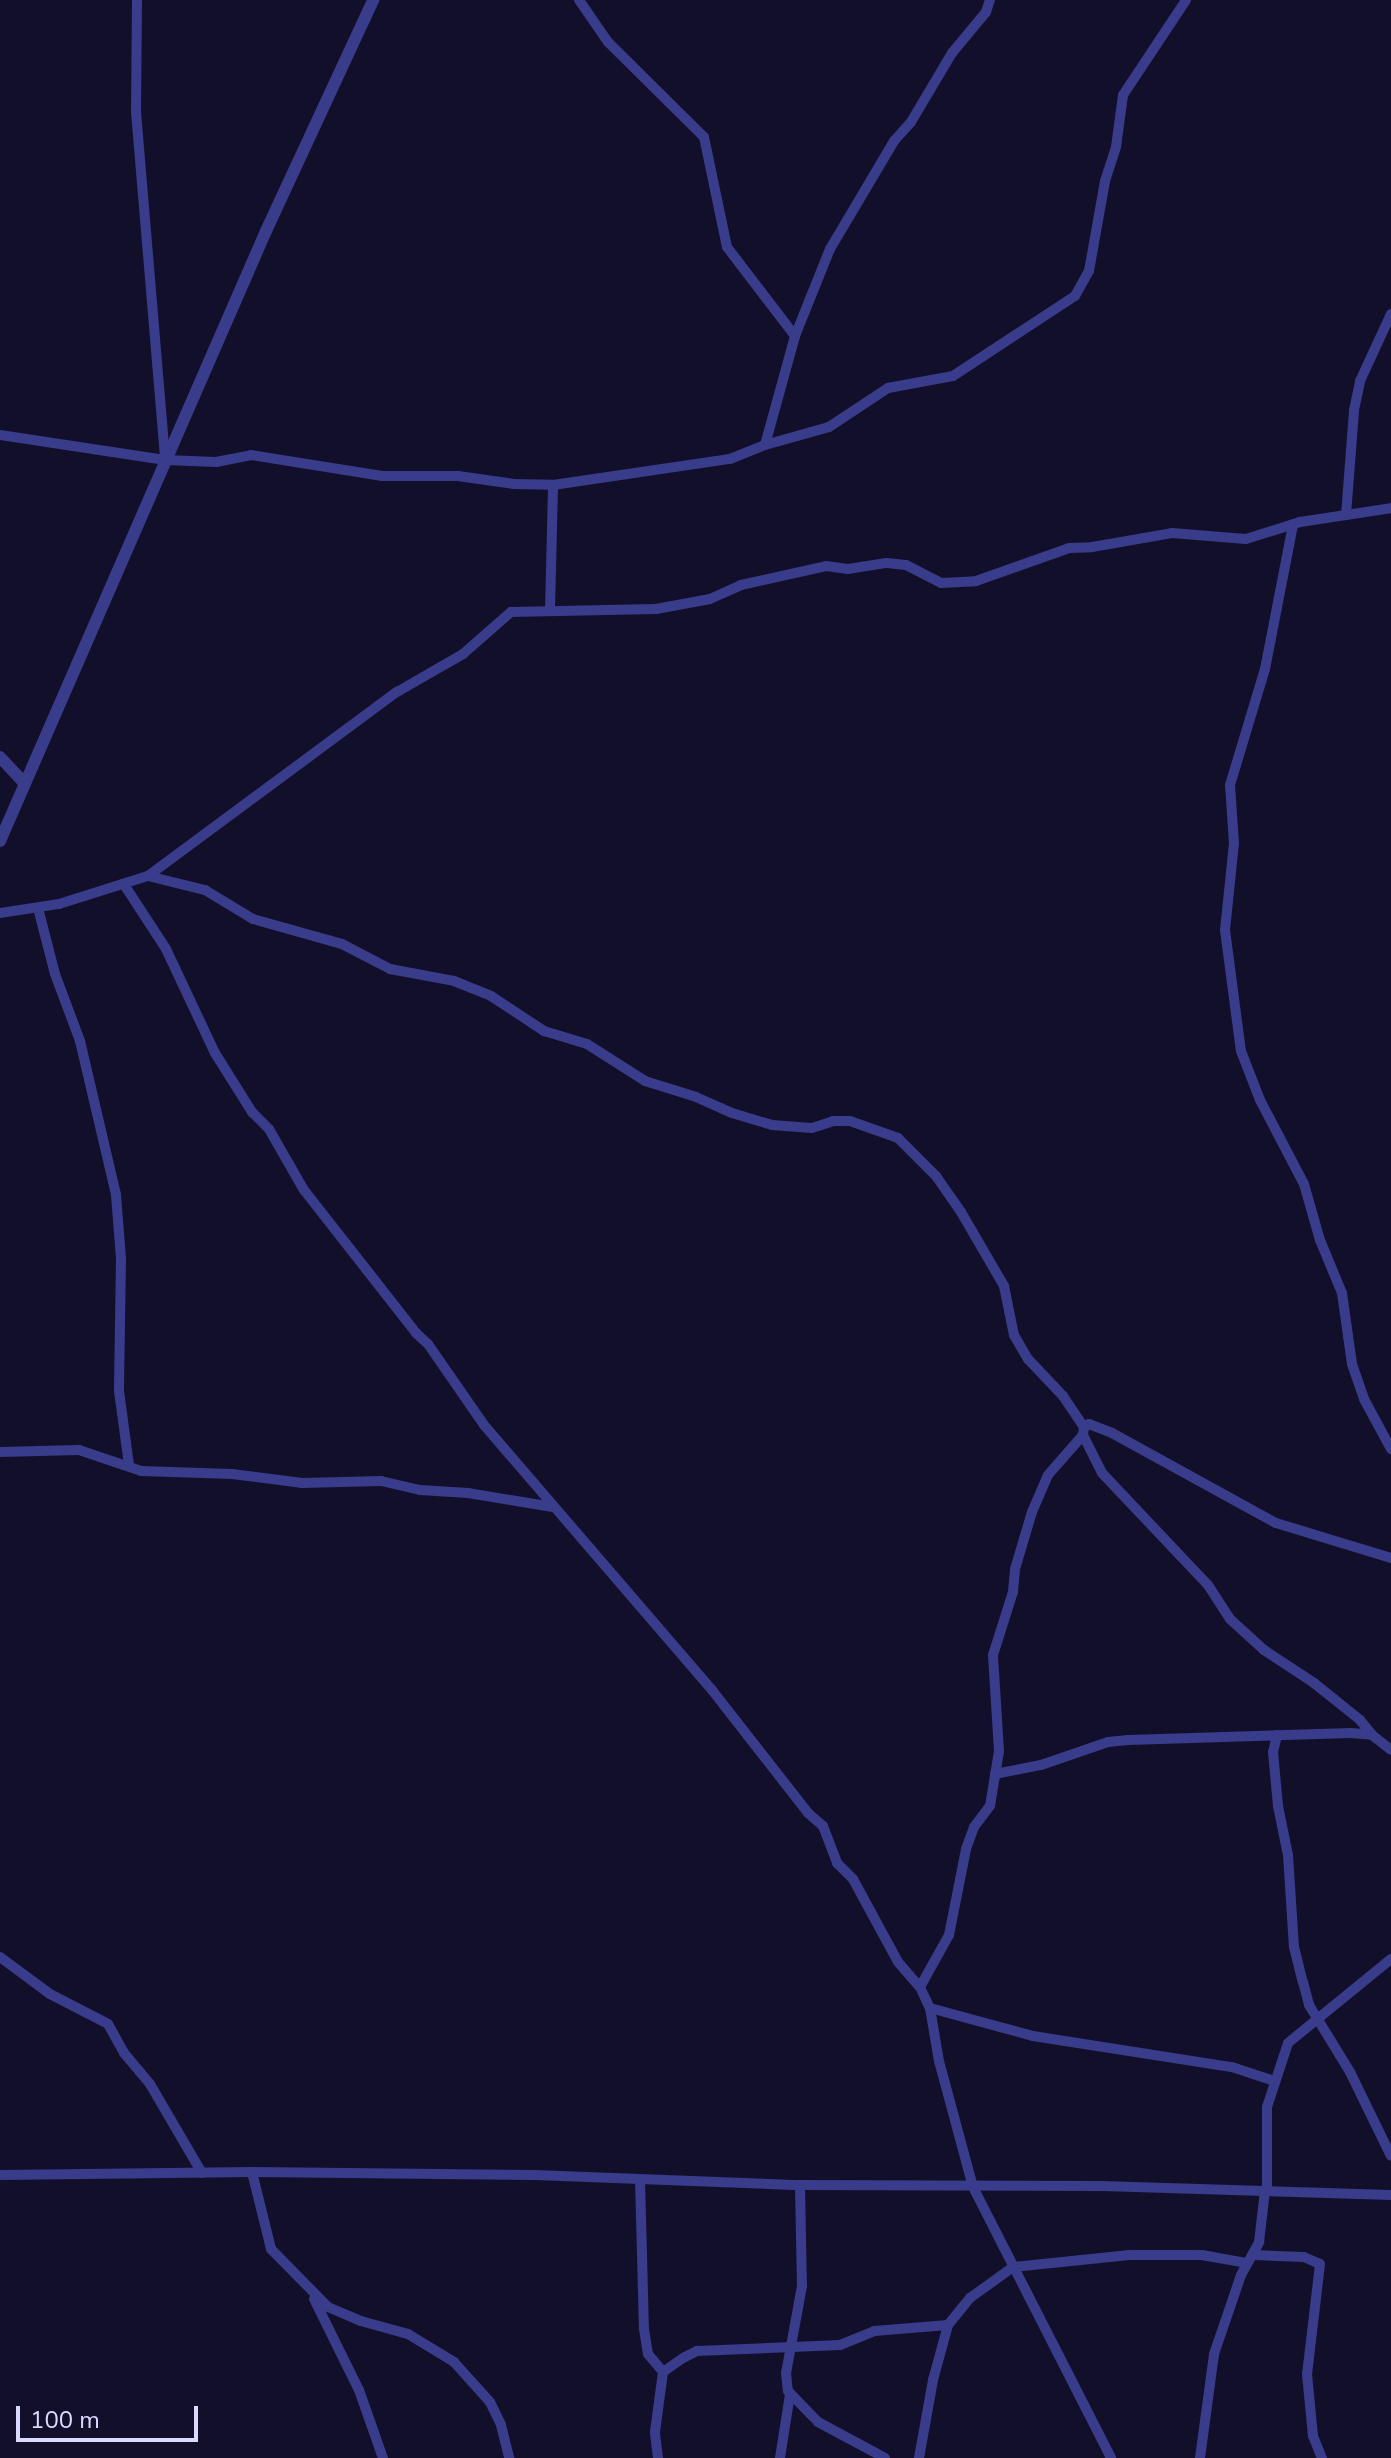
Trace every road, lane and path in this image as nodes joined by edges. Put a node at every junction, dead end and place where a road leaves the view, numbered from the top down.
1 (137, 0) edge
2 (373, 0) edge
3 (579, 0) edge
4 (990, 0) edge
5 (1186, 0) edge
6 (1391, 314) edge
7 (795, 336) junction
8 (0, 435) edge
9 (765, 445) junction
10 (165, 460) junction
11 (553, 485) junction
12 (1391, 508) edge
13 (1346, 515) junction
14 (1293, 525) junction
15 (550, 610) junction
16 (0, 757) edge
17 (24, 783) junction
18 (0, 841) edge
19 (148, 876) junction
20 (125, 886) junction
21 (38, 908) junction
22 (0, 913) edge
23 (1084, 1431) junction
24 (1391, 1449) edge
25 (0, 1452) edge
26 (129, 1465) junction
27 (553, 1507) junction
28 (1391, 1558) edge
29 (1277, 1735) junction
30 (1372, 1735) junction
31 (1263, 1738) junction
32 (1391, 1750) edge
33 (1273, 1752) junction
34 (995, 1774) junction
35 (0, 1957) edge
36 (1391, 1959) edge
37 (920, 1987) junction
38 (930, 2008) junction
39 (1317, 2017) junction
40 (1274, 2081) junction
41 (1391, 2156) edge
42 (252, 2172) junction
43 (202, 2173) junction
44 (0, 2175) edge
45 (640, 2179) junction
46 (800, 2185) junction
47 (973, 2187) junction
48 (1266, 2191) junction
49 (1391, 2195) edge
50 (1251, 2259) junction
51 (1013, 2267) junction
52 (311, 2292) junction
53 (948, 2325) junction
54 (792, 2346) junction
55 (663, 2372) junction
56 (790, 2394) junction
57 (383, 2458) edge
58 (509, 2458) edge
59 (658, 2458) edge
60 (780, 2458) edge
61 (885, 2458) edge
62 (919, 2458) edge
63 (1111, 2458) edge
64 (1200, 2458) edge
65 (1322, 2458) edge

1 - 10 street
2 - 10 street
3 - 7 street
4 - 7 street
5 - 9 street
6 - 13 street
7 - 9 street
8 - 10 street
9 - 11 street
10 - 11 street
10 - 17 street
11 - 15 street
12 - 13 street
13 - 14 street
14 - 15 street
14 - 24 street
15 - 19 street
16 - 17 street
17 - 18 street
19 - 20 street
19 - 23 street
20 - 21 street
20 - 27 street
21 - 22 street
21 - 26 street
23 - 28 street
23 - 30 street
23 - 34 street
25 - 26 street
26 - 27 street
27 - 37 street
29 - 30 street
29 - 31 street
29 - 33 street
30 - 32 street
31 - 33 street
31 - 34 street
33 - 39 street
34 - 37 street
35 - 43 street
36 - 39 street
37 - 38 street
38 - 40 street
38 - 47 street
39 - 40 street
39 - 41 street
40 - 48 street
42 - 43 street
42 - 45 street
42 - 52 street
43 - 44 street
45 - 46 street
45 - 55 street
46 - 47 street
46 - 54 street
47 - 48 street
47 - 51 street
48 - 49 street
48 - 50 street
50 - 51 street
50 - 64 street
50 - 65 street
51 - 53 street
51 - 63 street
52 - 57 street
52 - 58 street
53 - 54 street
53 - 62 street
54 - 55 street
54 - 56 street
55 - 59 street
56 - 60 street
56 - 61 street

